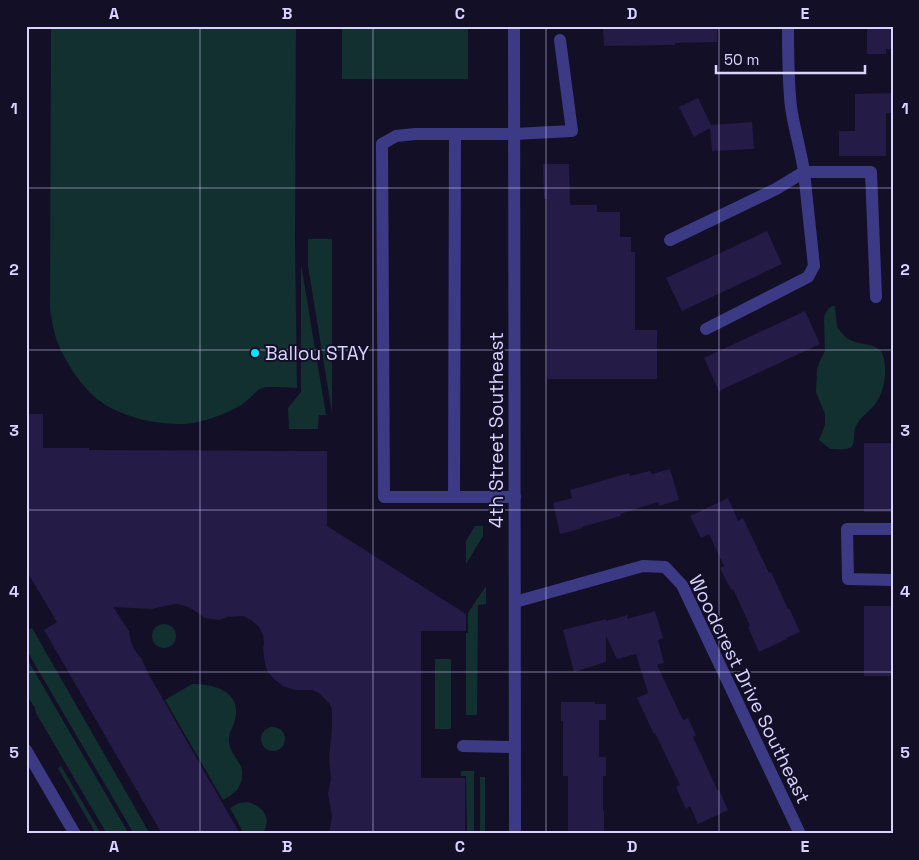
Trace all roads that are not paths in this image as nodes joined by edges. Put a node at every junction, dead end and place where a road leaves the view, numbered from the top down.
1 (514, 26) edge
2 (788, 26) edge
3 (560, 40) dead end
4 (455, 134) junction
5 (514, 134) junction
6 (804, 172) junction
7 (670, 240) dead end
8 (876, 297) dead end
9 (706, 329) dead end
10 (454, 497) junction
11 (515, 497) junction
12 (893, 529) edge
13 (893, 580) edge
14 (515, 602) junction
15 (463, 746) dead end
16 (515, 747) junction
17 (27, 752) edge
18 (75, 834) edge
19 (515, 834) edge
20 (800, 834) edge

1 - 5 street, 4th Street Southeast
2 - 6 street
3 - 5 street
4 - 5 street
4 - 10 street
4 - 10 street
5 - 11 street, 4th Street Southeast
6 - 7 street
6 - 8 street
6 - 9 street
10 - 11 street
11 - 14 street, 4th Street Southeast
12 - 13 street
14 - 16 street, 4th Street Southeast
14 - 20 street, Woodcrest Drive Southeast
15 - 16 street
16 - 19 street, 4th Street Southeast
17 - 18 street

